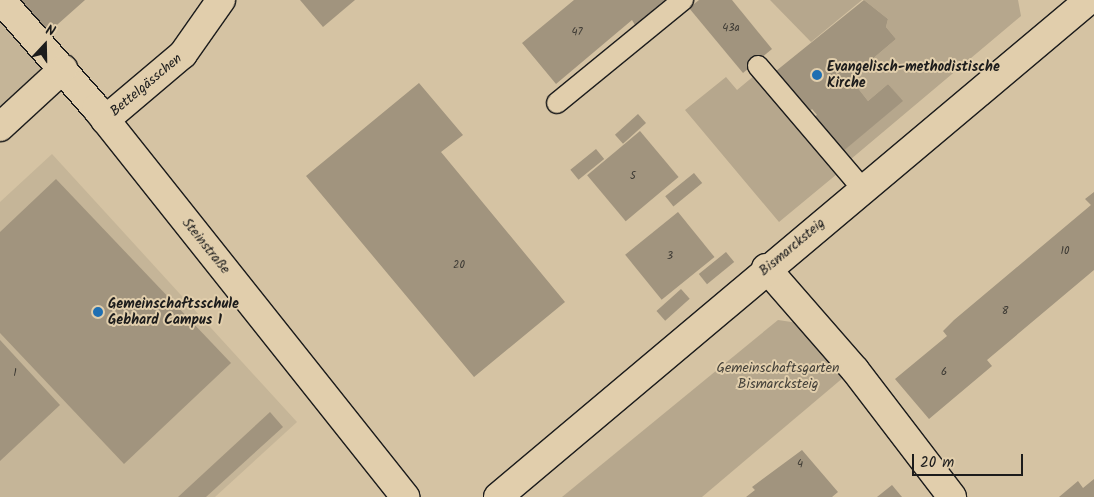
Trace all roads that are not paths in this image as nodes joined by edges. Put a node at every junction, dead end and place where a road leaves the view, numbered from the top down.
1 (0, 0) edge
2 (221, 0) edge
3 (683, 0) edge
4 (1089, 0) edge
5 (758, 66) dead end
6 (64, 69) junction
7 (557, 103) dead end
8 (105, 120) junction
9 (0, 127) edge
10 (862, 188) junction
11 (766, 268) junction
12 (405, 497) edge
13 (498, 497) edge
14 (952, 497) edge

1 - 6 street, Steinstraße
2 - 8 street, Bettelgässchen
3 - 7 lane
4 - 10 street, Bismarcksteig
5 - 10 lane
6 - 8 street, Steinstraße
6 - 9 street
8 - 12 street, Steinstraße
10 - 11 street, Bismarcksteig
11 - 13 street, Bismarcksteig
11 - 14 street

